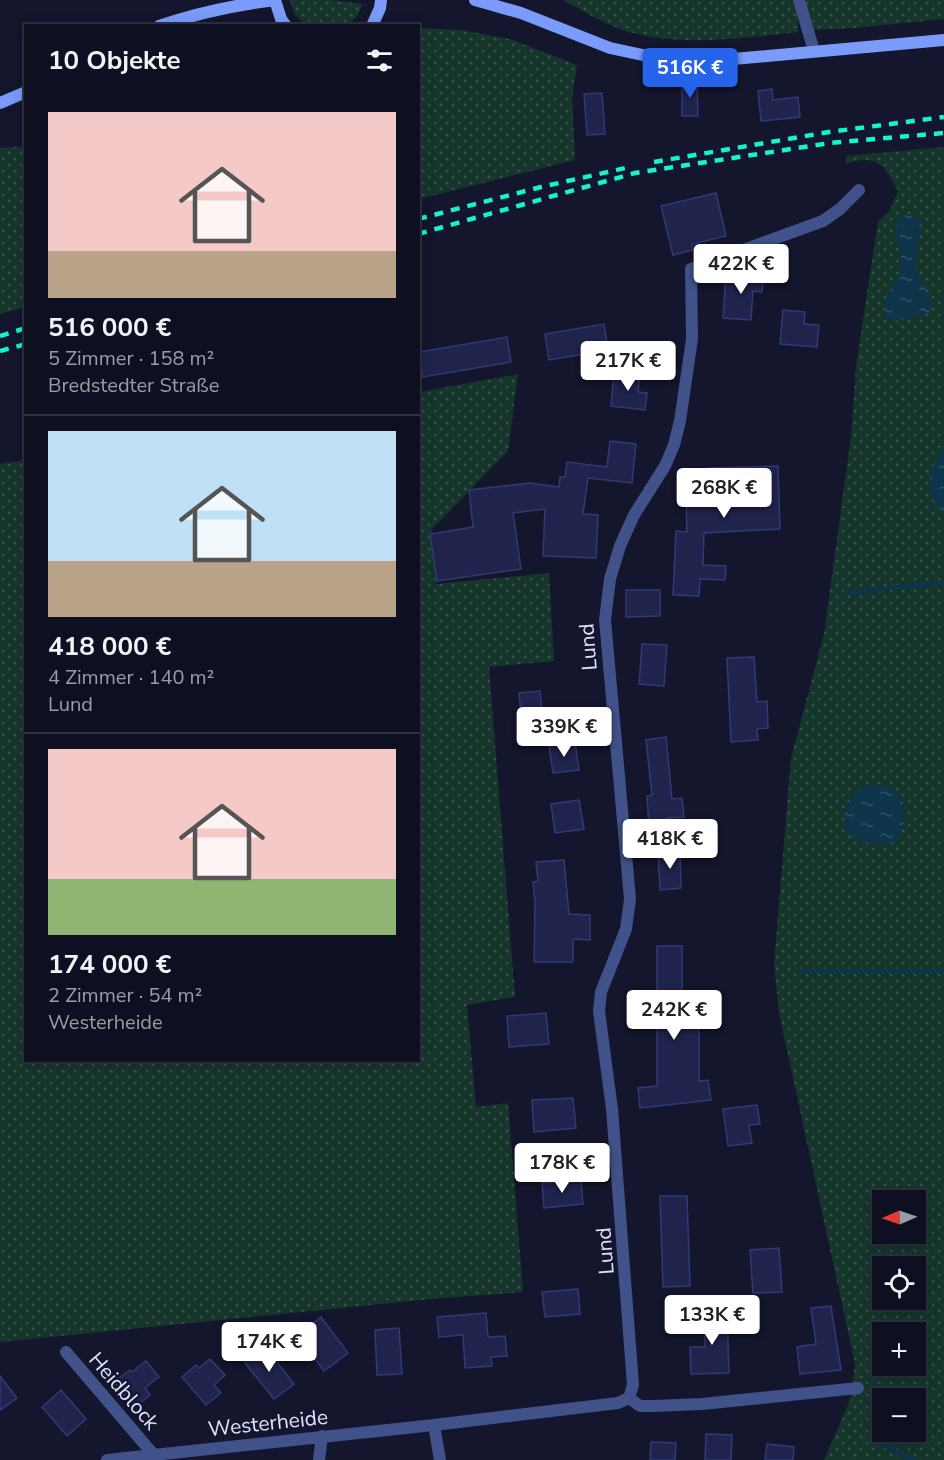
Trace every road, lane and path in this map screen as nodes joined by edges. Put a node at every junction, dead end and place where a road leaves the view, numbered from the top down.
1 (275, 0) edge
2 (381, 0) edge
3 (475, 0) edge
4 (799, 0) edge
5 (166, 24) edge
6 (285, 24) edge
7 (373, 24) edge
8 (944, 40) edge
9 (814, 51) junction
10 (24, 93) edge
11 (0, 103) edge
12 (860, 190) dead end
13 (66, 1352) dead end
14 (858, 1388) dead end
15 (629, 1398) junction
16 (434, 1425) junction
17 (321, 1436) junction
18 (153, 1454) junction
19 (107, 1460) edge
20 (319, 1460) edge
21 (440, 1460) edge

1 - 5 main road
1 - 6 main road
2 - 7 main road
3 - 9 main road
4 - 9 street
8 - 9 main road
10 - 11 main road
12 - 15 street, Lund
13 - 18 street, Heidblock
14 - 15 street
15 - 16 street
16 - 17 street, Westerheide
16 - 21 street
17 - 18 street, Westerheide
17 - 20 street
18 - 19 street, Westerheide

